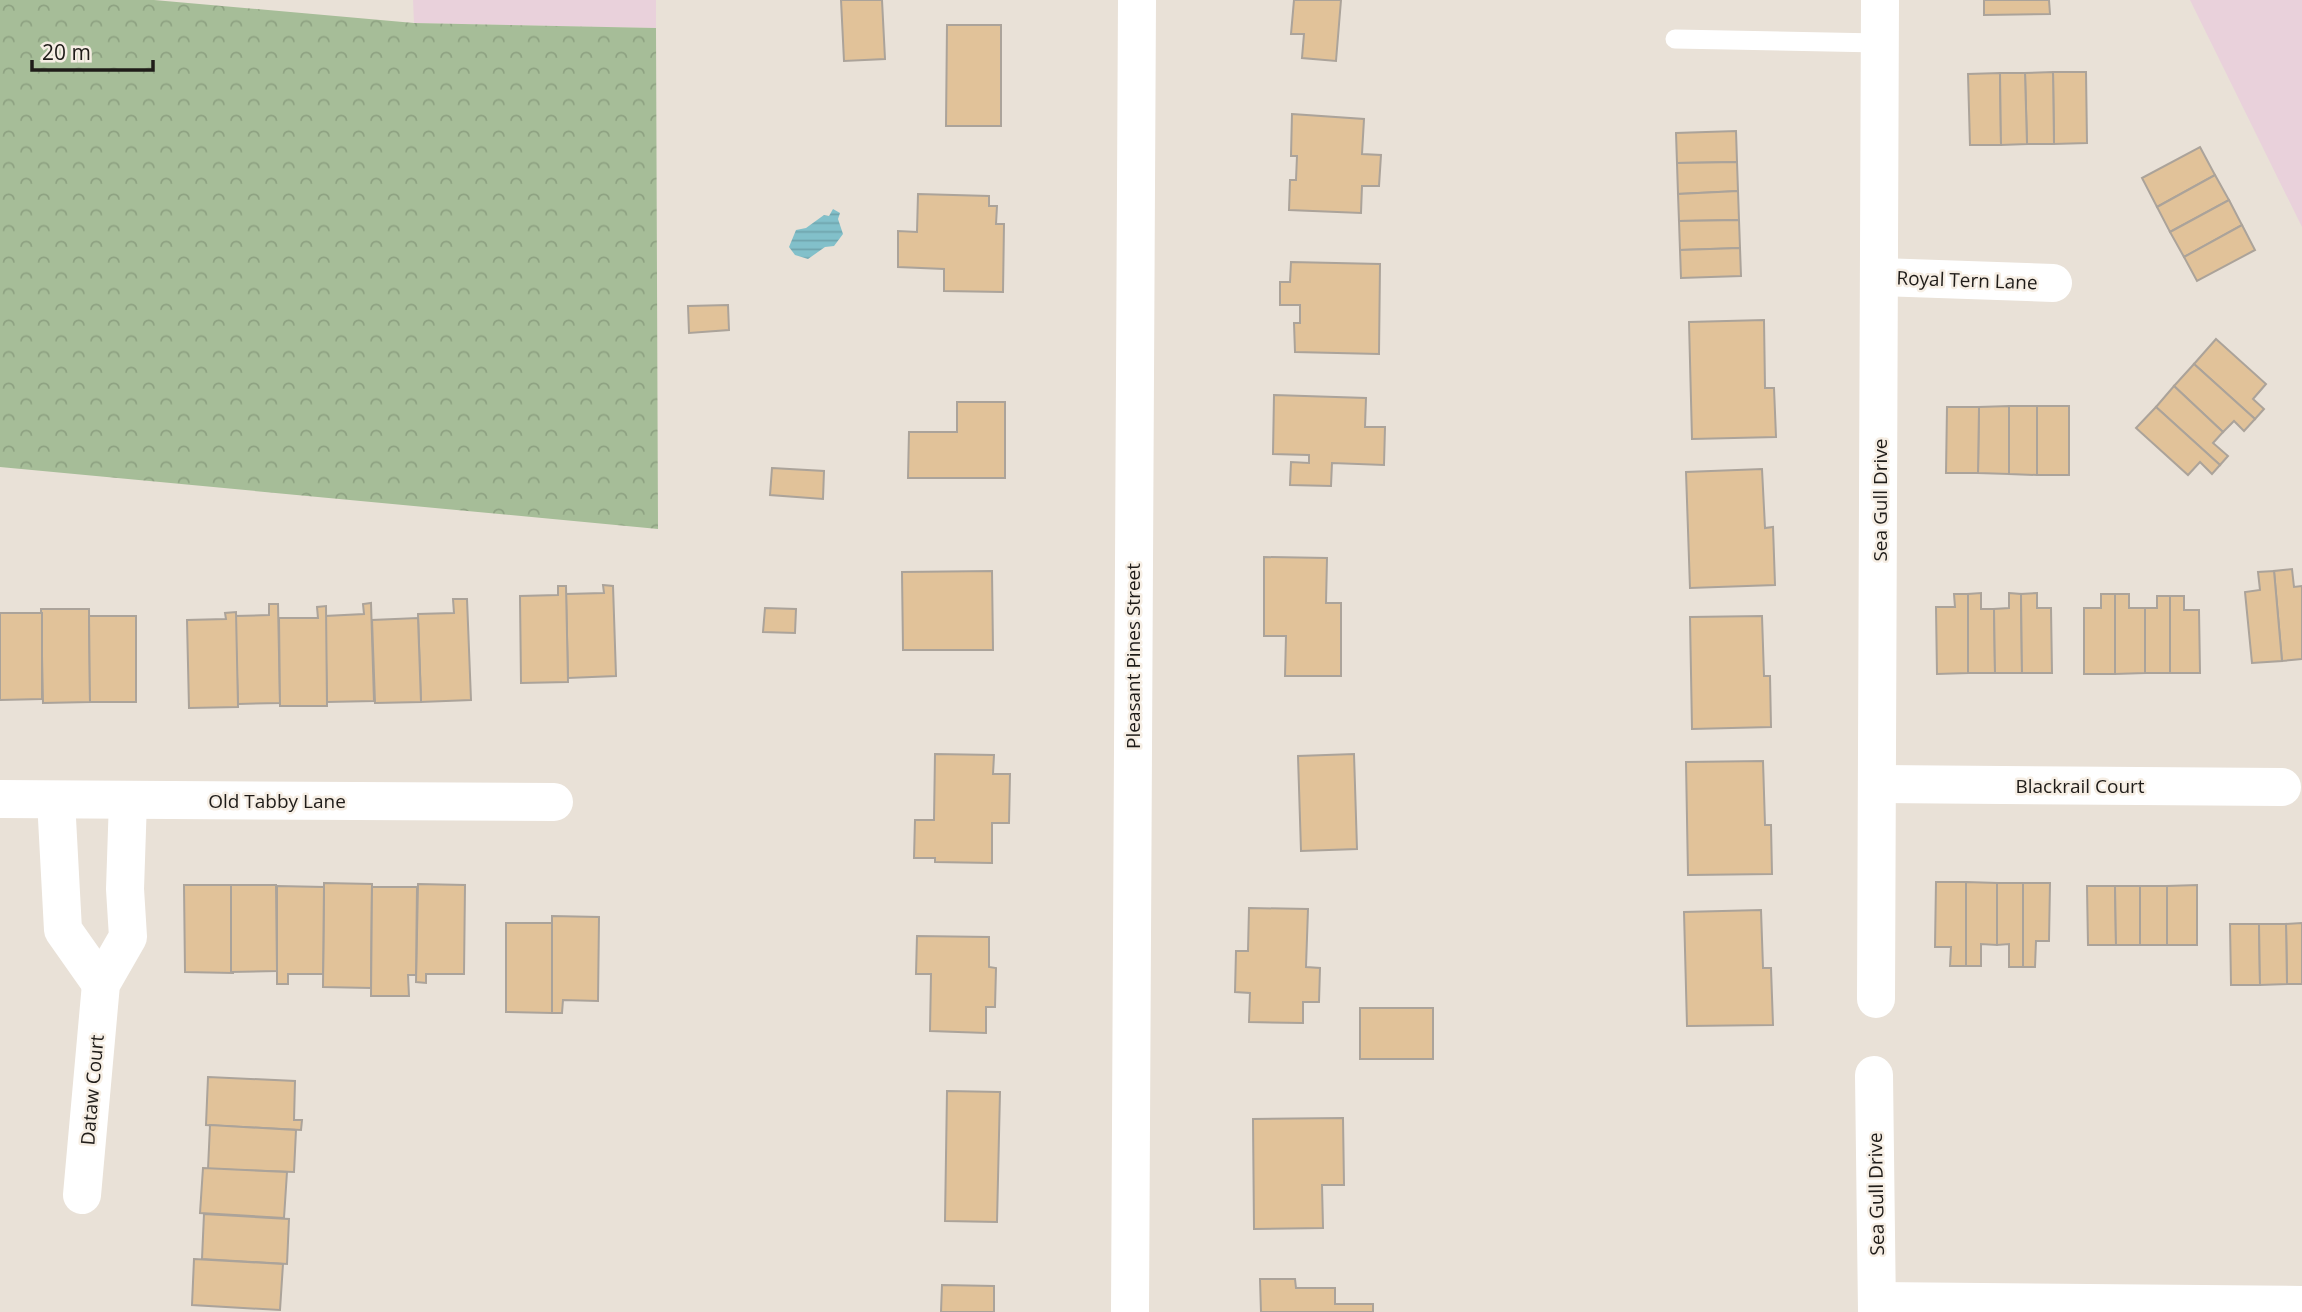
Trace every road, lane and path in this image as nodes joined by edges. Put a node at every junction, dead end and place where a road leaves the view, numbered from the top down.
1 (1137, 0) edge
2 (1880, 0) edge
3 (1675, 39) dead end
4 (1879, 43) junction
5 (1880, 278) junction
6 (2053, 283) dead end
7 (1879, 784) junction
8 (2282, 787) dead end
9 (0, 799) edge
10 (56, 800) junction
11 (128, 800) junction
12 (554, 802) dead end
13 (101, 984) junction
14 (1876, 999) dead end
15 (1874, 1075) dead end
16 (82, 1195) dead end
17 (2302, 1305) edge
18 (1877, 1306) edge
19 (1130, 1312) edge

1 - 19 street, Pleasant Pines Street
2 - 4 street, Sea Gull Drive
3 - 4 lane
4 - 5 street, Sea Gull Drive
5 - 6 street, Royal Tern Lane
5 - 7 street, Sea Gull Drive
7 - 8 street, Blackrail Court
7 - 14 street, Sea Gull Drive
9 - 10 street, Old Tabby Lane
10 - 11 street, Old Tabby Lane
10 - 13 street
11 - 12 street, Old Tabby Lane
11 - 13 street, Dataw Court
13 - 16 street, Dataw Court
15 - 18 street, Sea Gull Drive
17 - 18 street

